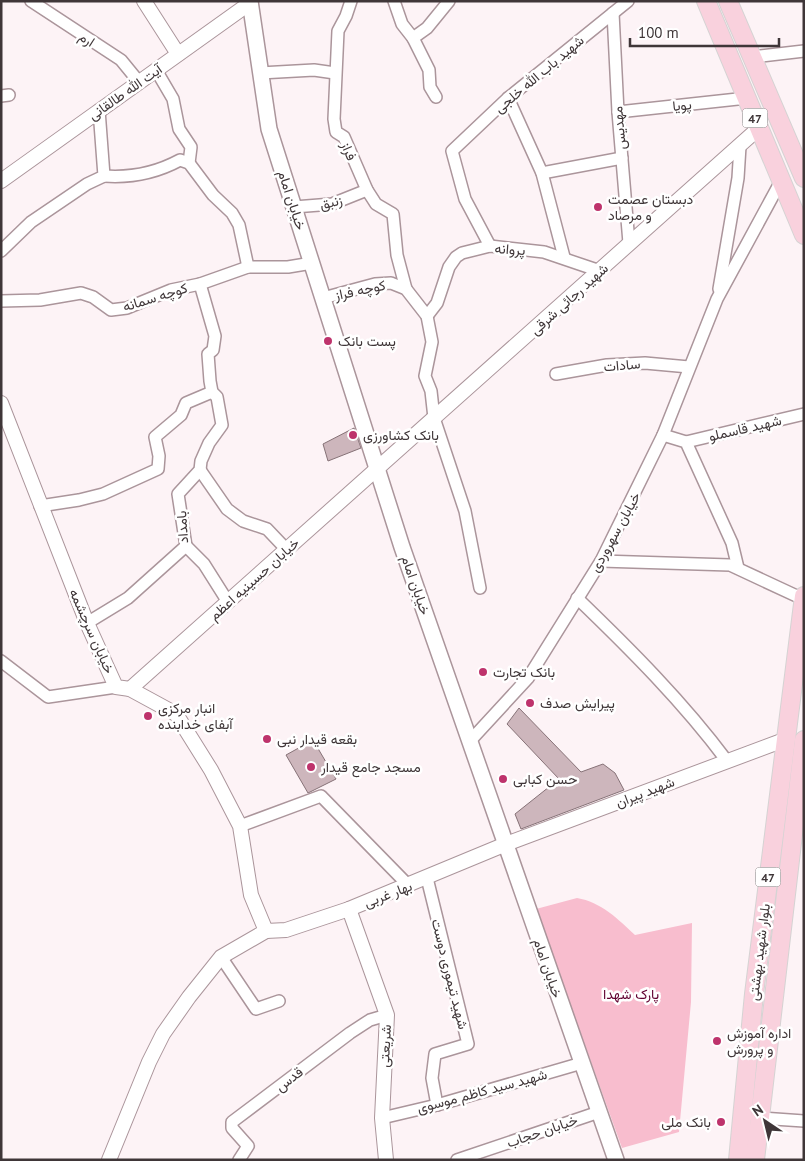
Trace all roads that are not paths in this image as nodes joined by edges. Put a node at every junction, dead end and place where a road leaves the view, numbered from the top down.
1 (31, 1) edge
2 (144, 1) edge
3 (351, 1) edge
4 (394, 1) edge
5 (448, 1) edge
6 (628, 1) edge
7 (706, 1) edge
8 (728, 1) edge
9 (252, 2) edge
10 (613, 13) junction
11 (413, 38) junction
12 (804, 50) edge
13 (178, 54) junction
14 (752, 57) junction
15 (156, 70) junction
16 (260, 73) junction
17 (335, 73) junction
18 (139, 82) junction
19 (436, 97) dead end
20 (508, 98) junction
21 (746, 98) junction
22 (99, 110) junction
23 (618, 112) junction
24 (778, 117) junction
25 (758, 127) junction
26 (740, 146) junction
27 (622, 158) junction
28 (189, 162) junction
29 (542, 172) junction
30 (104, 176) junction
31 (804, 178) edge
32 (1, 181) edge
33 (781, 181) junction
34 (366, 190) junction
35 (294, 207) junction
36 (804, 235) edge
37 (490, 246) junction
38 (626, 247) junction
39 (1, 251) edge
40 (564, 257) junction
41 (312, 263) junction
42 (248, 267) junction
43 (600, 271) junction
44 (200, 284) junction
45 (406, 290) junction
46 (323, 298) junction
47 (717, 298) junction
48 (1, 301) edge
49 (427, 316) junction
50 (689, 367) junction
51 (556, 374) dead end
52 (212, 392) junction
53 (1, 404) edge
54 (804, 414) edge
55 (434, 418) junction
56 (663, 435) junction
57 (686, 442) junction
58 (378, 469) junction
59 (200, 470) junction
60 (40, 506) junction
61 (186, 546) junction
62 (286, 550) junction
63 (601, 561) junction
64 (738, 568) junction
65 (480, 588) dead end
66 (804, 597) edge
67 (577, 598) junction
68 (228, 602) junction
69 (87, 623) junction
70 (801, 629) edge
71 (1, 661) edge
72 (116, 686) junction
73 (130, 689) junction
74 (784, 740) junction
75 (470, 741) junction
76 (803, 746) edge
77 (727, 761) junction
78 (240, 826) junction
79 (506, 844) junction
80 (427, 878) junction
81 (409, 886) junction
82 (349, 909) junction
83 (266, 931) junction
84 (221, 957) junction
85 (279, 1001) dead end
86 (387, 1015) junction
87 (582, 1063) junction
88 (437, 1105) junction
89 (598, 1112) junction
90 (382, 1118) junction
91 (760, 1118) junction
92 (804, 1121) edge
93 (481, 1156) edge
94 (110, 1160) edge
95 (239, 1160) edge
96 (386, 1160) edge
97 (457, 1160) edge
98 (616, 1160) edge
99 (738, 1160) edge
100 (755, 1160) edge

1 - 18 street, ارم
2 - 13 street
3 - 17 street, فراز
4 - 11 street
5 - 11 street
6 - 10 street, شهید باب الله خلجی
7 - 21 main road, 47
8 - 14 main road, 47
9 - 13 street, آیت الله طالقانی
9 - 16 main road, خیابان امام
10 - 20 street, شهید باب الله خلجی
10 - 23 street, مهدیس
11 - 19 street
12 - 14 street
13 - 15 street, آیت الله طالقانی
14 - 24 main road, 47
15 - 18 street, آیت الله طالقانی
15 - 28 street
16 - 17 street
16 - 35 main road, خیابان امام
17 - 34 street, فراز
18 - 22 street, آیت الله طالقانی
20 - 29 street
20 - 37 street, شهید باب الله خلجی
21 - 23 street, پویا
21 - 25 main road, 47
22 - 30 street
22 - 32 street, آیت الله طالقانی
23 - 27 street, مهدیس
24 - 25 main road
24 - 31 main road, 47
25 - 26 street, شهید رجائی شرقی
25 - 33 main road, 47
26 - 38 street, شهید رجائی شرقی
26 - 47 street, خیابان سهروردی
27 - 29 street
27 - 38 street, مهدیس
28 - 30 street
28 - 42 street
29 - 40 street
30 - 39 street
33 - 36 main road, 47
33 - 47 street, خیابان سهروردی
34 - 35 street, زنبق
34 - 45 street, فراز
35 - 41 main road, خیابان امام
37 - 40 street, پروانه
37 - 49 street, پروانه
38 - 43 street, شهید رجائی شرقی
40 - 43 street, پروانه
41 - 42 street, کوچه سمانه
41 - 46 main road, خیابان امام
42 - 44 street, کوچه سمانه
43 - 55 street, شهید رجائی شرقی
44 - 48 street, کوچه سمانه
44 - 52 street, بامداد
45 - 46 street, کوچه فراز
45 - 49 street, کوچه فراز
46 - 58 main road, خیابان امام
47 - 50 street, خیابان سهروردی
49 - 55 street, کوچه فراز
50 - 51 street, سادات
50 - 56 street, خیابان سهروردی
52 - 59 street, بامداد
52 - 60 street
53 - 60 street, خیابان سرچشمه
54 - 57 street, شهید قاسملو
55 - 58 street, شهید رجائی شرقی
55 - 65 street, کوچه فراز
56 - 57 street
56 - 63 street, خیابان سهروردی
57 - 64 street
58 - 62 street, خیابان حسینیه اعظم
58 - 75 main road, خیابان امام
59 - 61 street, بامداد
59 - 62 street
60 - 69 street, خیابان سرچشمه
61 - 68 street
61 - 69 street, بامداد
62 - 68 street, خیابان حسینیه اعظم
63 - 64 street
63 - 67 street, خیابان سهروردی
64 - 66 street
66 - 70 main road, بلوار شهید بهشتی / 47
67 - 75 street, خیابان سهروردی
67 - 77 street
68 - 73 street, خیابان حسینیه اعظم
69 - 72 street, خیابان سرچشمه
70 - 74 main road, بلوار شهید بهشتی / 47
71 - 72 street
72 - 73 street, خیابان سرچشمه
73 - 78 street, خیابان سرچشمه
74 - 77 street, شهید پیران
74 - 99 main road, بلوار شهید بهشتی / 47
75 - 79 main road, خیابان امام
76 - 91 main road, 47
77 - 79 street, شهید پیران
78 - 81 street
78 - 83 street, خیابان سرچشمه
79 - 80 street, بهار غربی
79 - 87 main road, خیابان امام
80 - 81 street, بهار غربی
80 - 88 street, شهید تیموری دوست
81 - 82 street, بهار غربی
82 - 83 street, بهار غربی
82 - 86 street, شریعتی
83 - 84 street
84 - 85 street
84 - 94 street
86 - 90 street, شریعتی
86 - 95 street, قدس
87 - 88 street, شهید سید کاظم موسوی
87 - 89 main road, خیابان امام
88 - 90 street, شهید سید کاظم موسوی
89 - 93 street, خیابان حجاب
89 - 98 main road, خیابان امام
90 - 96 street, شریعتی
91 - 92 street
91 - 100 main road, 47
93 - 97 street, خیابان حجاب

